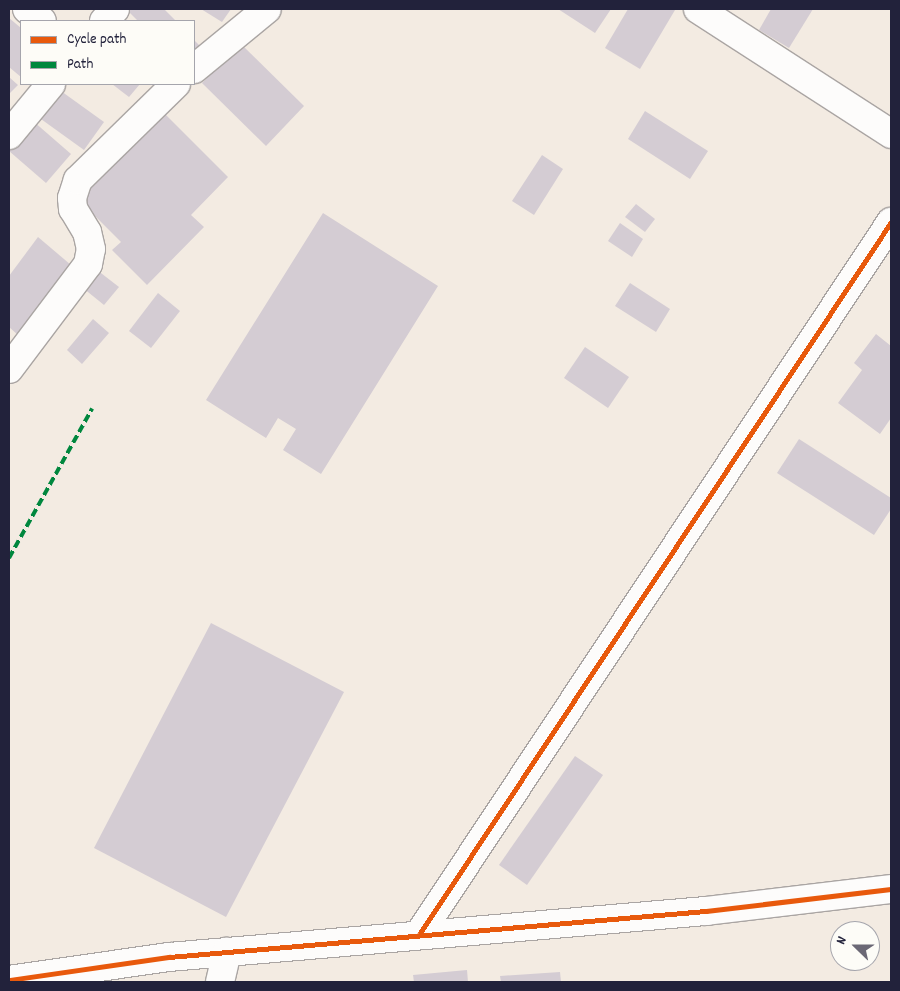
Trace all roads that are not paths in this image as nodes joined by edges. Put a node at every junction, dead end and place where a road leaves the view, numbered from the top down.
1 (27, 9) edge
2 (114, 9) edge
3 (267, 9) edge
4 (698, 9) edge
5 (41, 20) edge
6 (105, 20) edge
7 (195, 68) edge
8 (50, 85) edge
9 (175, 85) edge
10 (891, 134) edge
11 (9, 135) edge
12 (891, 222) edge
13 (9, 370) edge
14 (891, 888) edge
15 (420, 934) junction
16 (228, 952) junction
17 (9, 980) edge
18 (220, 982) edge

1 - 5 street
2 - 6 street
3 - 7 street
4 - 10 street
8 - 11 street
9 - 13 street
12 - 15 street
14 - 15 street
15 - 16 street
16 - 17 street
16 - 18 street

